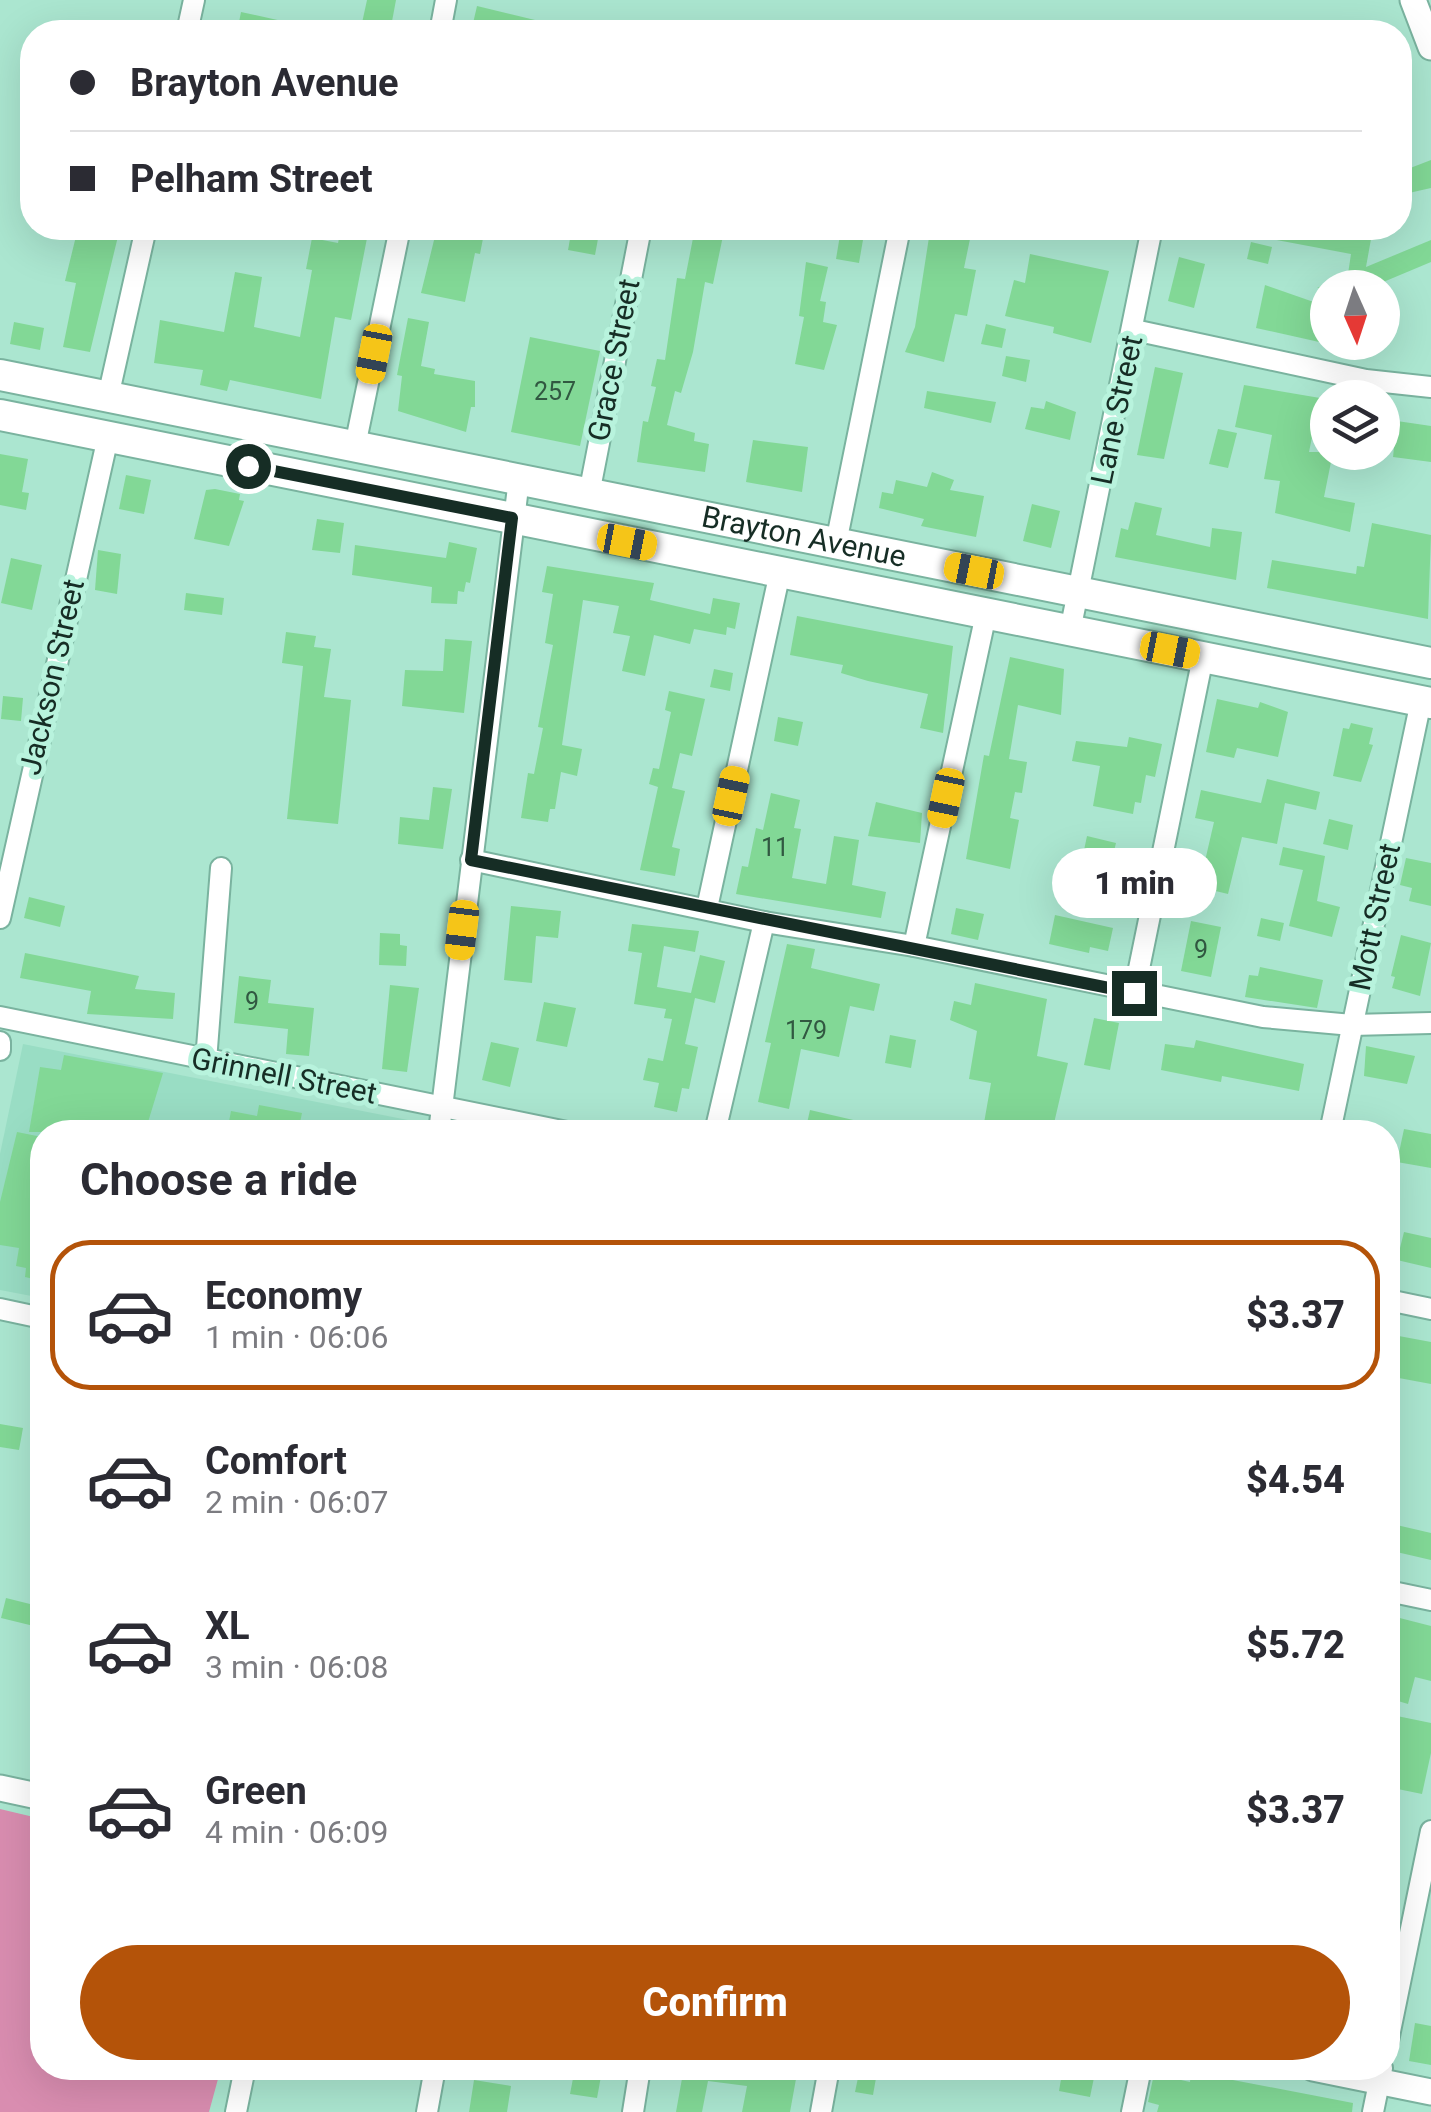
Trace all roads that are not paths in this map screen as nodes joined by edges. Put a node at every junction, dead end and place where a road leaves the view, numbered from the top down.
1 (1413, 0) edge
2 (1429, 38) edge
3 (143, 240) edge
4 (398, 240) edge
5 (639, 240) edge
6 (898, 240) edge
7 (1150, 240) edge
8 (1134, 330) junction
9 (0, 375) edge
10 (1431, 387) edge
11 (108, 397) junction
12 (0, 415) edge
13 (108, 437) junction
14 (355, 446) junction
15 (519, 479) junction
16 (589, 494) junction
17 (512, 518) junction
18 (836, 543) junction
19 (780, 572) junction
20 (1078, 592) junction
21 (986, 614) junction
22 (1070, 630) junction
23 (1203, 657) junction
24 (1431, 663) edge
25 (1426, 702) edge
26 (471, 860) junction
27 (221, 868) dead end
28 (707, 908) junction
29 (0, 918) edge
30 (764, 922) junction
31 (914, 946) junction
32 (1134, 993) junction
33 (0, 1017) edge
34 (1431, 1024) edge
35 (1352, 1025) junction
36 (0, 1042) edge
37 (0, 1050) edge
38 (206, 1061) junction
39 (442, 1107) junction
40 (440, 1120) edge
41 (508, 1120) edge
42 (718, 1120) edge
43 (1332, 1120) edge
44 (1400, 1302) edge
45 (1431, 1308) edge
46 (0, 1309) edge
47 (30, 1315) edge
48 (1400, 1594) edge
49 (1431, 1600) edge
50 (0, 1788) edge
51 (30, 1794) edge
52 (1431, 1831) edge
53 (1400, 1982) edge
54 (243, 2080) edge
55 (434, 2080) edge
56 (638, 2080) edge
57 (828, 2080) edge
58 (1139, 2080) edge
59 (1379, 2080) edge
60 (1397, 2080) edge
61 (1431, 2092) edge
62 (236, 2112) edge
63 (427, 2112) edge
64 (633, 2112) edge
65 (821, 2112) edge
66 (1132, 2112) edge
67 (1373, 2112) edge

1 - 2 street
3 - 11 street
4 - 14 street
5 - 16 street, Grace Street
6 - 18 street
7 - 8 street, Lane Street
8 - 10 street
8 - 20 street, Lane Street
9 - 11 main road, Brayton Avenue
11 - 14 main road, Brayton Avenue
12 - 13 main road, Brayton Avenue
13 - 17 main road, Brayton Avenue
13 - 29 street, Jackson Street
14 - 15 main road, Brayton Avenue
15 - 16 main road, Brayton Avenue
15 - 17 street
16 - 18 main road, Brayton Avenue
17 - 19 main road, Brayton Avenue
17 - 26 street
18 - 20 main road, Brayton Avenue
19 - 21 main road, Brayton Avenue
19 - 28 street
20 - 22 street, Lane Street
20 - 24 main road, Brayton Avenue
21 - 22 main road, Brayton Avenue
21 - 31 street
22 - 23 main road, Brayton Avenue
23 - 25 main road, Brayton Avenue
23 - 32 street
25 - 35 street, Mott Street
26 - 28 street
26 - 39 street
27 - 38 street
28 - 30 street
30 - 31 street
30 - 42 street
31 - 32 street
32 - 35 street
33 - 38 street, Grinnell Street
34 - 35 street
35 - 43 street, Mott Street
36 - 37 street
38 - 39 street, Grinnell Street
39 - 40 street
39 - 41 street, Grinnell Street
44 - 45 street
46 - 47 street
48 - 49 street
50 - 51 street
52 - 53 street
54 - 62 street
55 - 63 street
56 - 64 street
57 - 65 street
58 - 66 street
59 - 67 street
60 - 61 street

